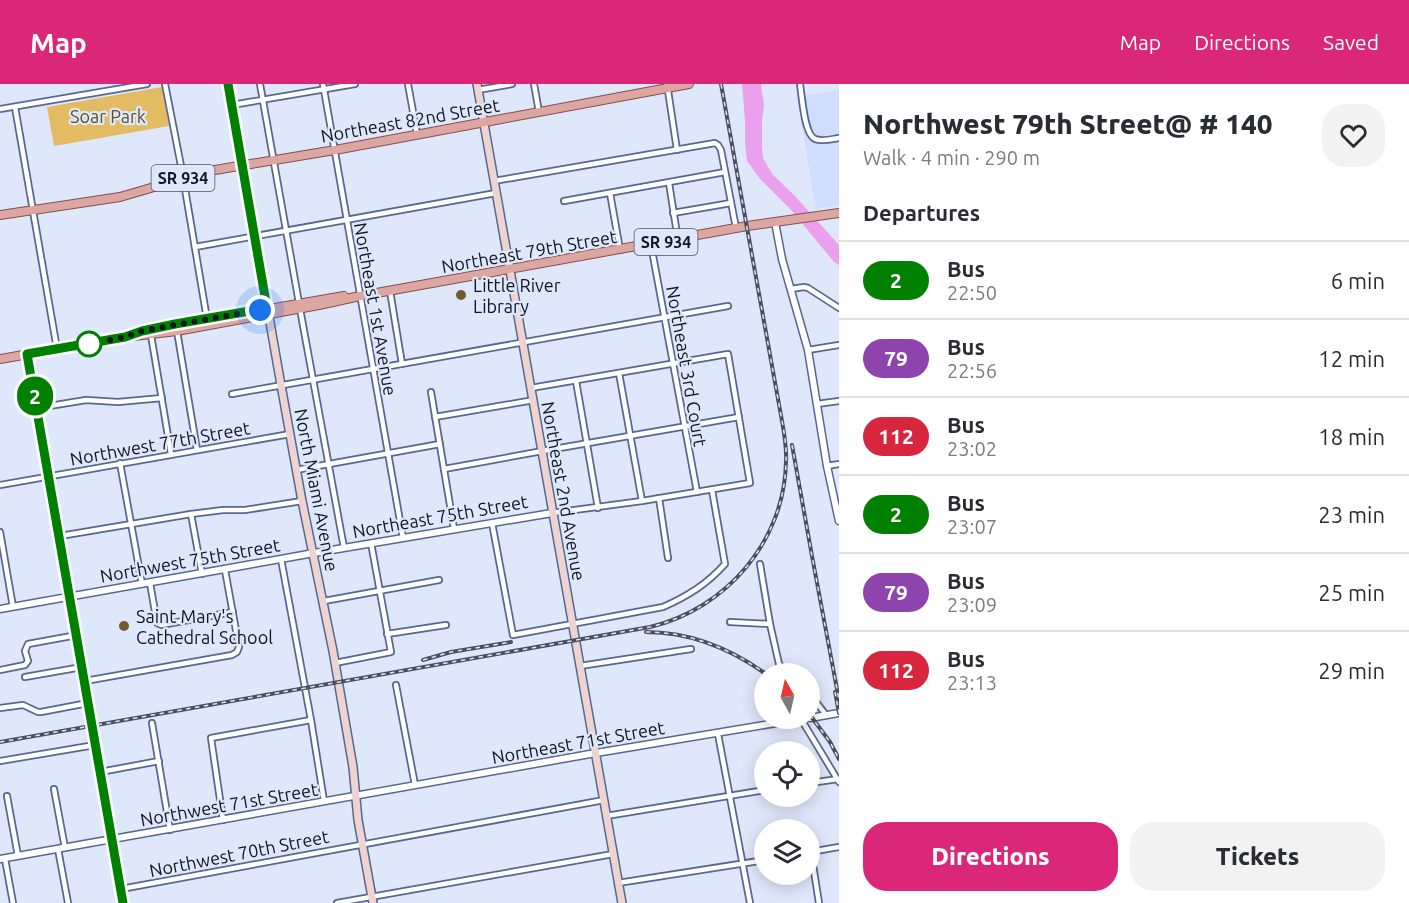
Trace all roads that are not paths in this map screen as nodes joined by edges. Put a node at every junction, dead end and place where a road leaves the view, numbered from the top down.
1 (102, 84) edge
2 (147, 84) edge
3 (165, 84) edge
4 (228, 84) edge
5 (260, 84) edge
6 (354, 84) edge
7 (408, 84) edge
8 (512, 84) edge
9 (534, 84) edge
10 (689, 84) edge
11 (800, 84) edge
12 (667, 86) edge
13 (324, 87) edge
14 (478, 87) edge
15 (104, 92) junction
16 (263, 99) junction
17 (232, 105) junction
18 (15, 107) junction
19 (0, 109) edge
20 (539, 112) junction
21 (484, 122) junction
22 (417, 134) junction
23 (839, 138) edge
24 (335, 150) junction
25 (677, 150) junction
26 (274, 160) junction
27 (243, 165) junction
28 (725, 172) junction
29 (183, 178) junction
30 (494, 181) junction
31 (669, 183) junction
32 (496, 193) junction
33 (610, 193) junction
34 (564, 201) dead end
35 (731, 203) junction
36 (839, 208) edge
37 (33, 210) junction
38 (674, 213) junction
39 (839, 213) edge
40 (0, 215) edge
41 (814, 215) junction
42 (347, 219) junction
43 (775, 222) junction
44 (736, 228) junction
45 (287, 231) junction
46 (255, 237) junction
47 (678, 240) junction
48 (651, 244) junction
49 (195, 247) junction
50 (620, 250) junction
51 (510, 270) junction
52 (791, 289) junction
53 (390, 291) junction
54 (360, 296) junction
55 (300, 306) junction
56 (728, 306) dead end
57 (839, 308) edge
58 (268, 311) junction
59 (665, 317) junction
60 (207, 319) junction
61 (177, 331) junction
62 (151, 334) junction
63 (125, 337) junction
64 (523, 342) junction
65 (839, 345) edge
66 (57, 350) junction
67 (808, 350) junction
68 (27, 354) junction
69 (0, 359) edge
70 (402, 364) junction
71 (673, 364) junction
72 (372, 369) junction
73 (619, 373) junction
74 (312, 380) junction
75 (576, 381) junction
76 (280, 385) junction
77 (531, 388) junction
78 (431, 392) dead end
79 (232, 394) dead end
80 (162, 398) junction
81 (534, 400) junction
82 (839, 401) edge
83 (817, 404) junction
84 (37, 408) junction
85 (435, 417) junction
86 (739, 417) junction
87 (685, 427) junction
88 (290, 434) junction
89 (631, 436) junction
90 (440, 444) junction
91 (587, 444) junction
92 (197, 450) junction
93 (542, 451) junction
94 (387, 453) junction
95 (171, 454) junction
96 (120, 463) junction
97 (839, 464) edge
98 (328, 465) junction
99 (827, 466) junction
100 (444, 469) junction
101 (296, 470) junction
102 (49, 476) junction
103 (0, 485) edge
104 (712, 490) junction
105 (697, 492) junction
106 (659, 498) junction
107 (303, 501) junction
108 (642, 501) junction
109 (598, 508) junction
110 (552, 513) junction
111 (191, 514) junction
112 (839, 521) edge
113 (492, 523) junction
114 (130, 524) junction
115 (454, 529) junction
116 (0, 532) edge
117 (60, 536) junction
118 (402, 538) junction
119 (370, 543) junction
120 (344, 548) junction
121 (314, 553) junction
122 (668, 558) dead end
123 (281, 560) junction
124 (760, 564) dead end
125 (225, 570) junction
126 (202, 574) junction
127 (439, 580) dead end
128 (150, 583) junction
129 (142, 584) junction
130 (379, 590) junction
131 (70, 597) junction
132 (324, 601) junction
133 (13, 607) junction
134 (0, 609) edge
135 (233, 612) junction
136 (730, 622) dead end
137 (770, 624) junction
138 (446, 625) dead end
139 (573, 625) junction
140 (387, 634) junction
141 (77, 635) junction
142 (691, 648) dead end
143 (335, 663) junction
144 (779, 663) edge
145 (580, 666) junction
146 (82, 667) junction
147 (0, 670) edge
148 (25, 677) dead end
149 (85, 681) junction
150 (396, 685) dead end
151 (88, 703) junction
152 (820, 707) edge
153 (0, 708) edge
154 (839, 713) edge
155 (826, 715) junction
156 (820, 716) edge
157 (311, 720) junction
158 (152, 723) dead end
159 (754, 727) edge
160 (807, 729) edge
161 (718, 734) junction
162 (95, 745) junction
163 (596, 753) junction
164 (0, 761) edge
165 (159, 761) junction
166 (100, 772) junction
167 (838, 780) edge
168 (820, 782) edge
169 (415, 785) junction
170 (54, 789) dead end
171 (754, 792) edge
172 (7, 796) dead end
173 (356, 796) junction
174 (730, 796) junction
175 (604, 800) junction
176 (324, 801) junction
177 (606, 816) junction
178 (223, 820) junction
179 (170, 830) junction
180 (112, 840) junction
181 (362, 844) junction
182 (839, 847) edge
183 (62, 849) junction
184 (820, 850) edge
185 (613, 854) junction
186 (18, 856) junction
187 (2, 859) edge
188 (754, 862) edge
189 (743, 863) junction
190 (618, 883) junction
191 (816, 885) edge
192 (121, 889) junction
193 (372, 900) edge
194 (13, 903) edge
195 (68, 903) edge
196 (124, 903) edge
197 (337, 903) edge
198 (622, 903) edge
199 (750, 903) edge
200 (819, 903) edge

1 - 15 street
2 - 15 street
3 - 29 street
4 - 17 main road, North Miami Avenue
5 - 16 street
6 - 13 street
7 - 22 street
8 - 14 street
9 - 20 street
10 - 12 main road, Northeast 82nd Street / SR 934
11 - 23 street
12 - 20 main road, Northeast 82nd Street / SR 934
12 - 25 street
13 - 16 street
13 - 24 street, Northeast 1st Avenue
14 - 21 main road, Northeast 2nd Avenue
15 - 18 street
16 - 17 street
16 - 26 street
17 - 27 main road, North Miami Avenue
18 - 19 street
18 - 37 street
20 - 21 main road, Northeast 82nd Street / SR 934
21 - 22 main road, Northeast 82nd Street / SR 934
21 - 30 main road, Northeast 2nd Avenue
22 - 24 main road, Northeast 82nd Street / SR 934
24 - 26 main road, Northeast 82nd Street / SR 934
24 - 42 street, Northeast 1st Avenue
25 - 28 street
25 - 30 street
26 - 27 main road, Northeast 82nd Street / SR 934
26 - 45 street
27 - 29 main road, SR 934
27 - 46 main road, North Miami Avenue
28 - 31 street
28 - 35 street
29 - 37 main road, SR 934
29 - 49 street
30 - 32 main road, Northeast 2nd Avenue
31 - 33 street
31 - 38 street
32 - 42 street
32 - 51 main road, Northeast 2nd Avenue
33 - 34 street
33 - 50 street
35 - 38 street
35 - 44 street
36 - 41 main road, Northeast 79th Street
37 - 40 main road, SR 934
37 - 66 street
38 - 47 street
39 - 41 main road, Northeast 79th Street / SR 934
41 - 43 main road, Northeast 79th Street / SR 934
42 - 45 street
42 - 54 street, Northeast 1st Avenue
43 - 44 main road, Northeast 79th Street / SR 934
43 - 52 street
44 - 47 main road, Northeast 79th Street / SR 934
45 - 46 street
45 - 55 street
46 - 49 street
46 - 58 main road, North Miami Avenue
47 - 48 main road, Northeast 79th Street / SR 934
48 - 50 main road, Northeast 79th Street / SR 934
48 - 59 street, Northeast 3rd Court
49 - 60 street
50 - 51 main road, Northeast 79th Street / SR 934
51 - 53 main road, Northeast 79th Street / SR 934
51 - 64 main road, Northeast 2nd Avenue
52 - 57 street
52 - 67 street
53 - 54 main road, Northeast 79th Street / SR 934
53 - 70 street
54 - 55 main road, Northeast 79th Street
54 - 72 street, Northeast 1st Avenue
55 - 58 main road, Northeast 79th Street
55 - 74 street
56 - 59 street
58 - 60 main road
58 - 61 main road
58 - 76 main road, North Miami Avenue
59 - 64 street
59 - 71 street, Northeast 3rd Court
60 - 61 main road
60 - 63 main road
61 - 62 main road
61 - 92 street
62 - 63 main road
62 - 80 street
63 - 66 main road
64 - 70 street
64 - 77 main road, Northeast 2nd Avenue
65 - 67 street
66 - 68 main road
67 - 83 street
68 - 69 main road
68 - 84 street
70 - 72 street
71 - 73 street
71 - 86 street
71 - 87 street, Northeast 3rd Court
72 - 74 street
72 - 94 street, Northeast 1st Avenue
73 - 75 street
73 - 89 street
74 - 76 street
74 - 98 street
75 - 77 street
75 - 91 street
76 - 79 street
76 - 88 main road, North Miami Avenue
77 - 81 main road, Northeast 2nd Avenue
78 - 85 street
80 - 84 street
80 - 95 street
81 - 85 street
81 - 93 main road, Northeast 2nd Avenue
82 - 83 street
83 - 99 street
84 - 102 street
85 - 90 street
86 - 87 street
86 - 104 street, Northeast 75th Street
87 - 89 street
87 - 105 street, Northeast 3rd Court
88 - 92 street, Northwest 77th Street
88 - 101 main road, North Miami Avenue
89 - 91 street
89 - 108 street
90 - 94 street
90 - 100 street
91 - 93 street
91 - 109 street
92 - 95 street, Northwest 77th Street
93 - 100 street
93 - 110 main road, Northeast 2nd Avenue
94 - 98 street
94 - 118 street, Northeast 1st Avenue
95 - 96 street, Northwest 77th Street
96 - 102 street, Northwest 77th Street
96 - 114 street
97 - 99 street
98 - 101 street
98 - 120 street
99 - 112 street
100 - 115 street
101 - 107 main road, North Miami Avenue
102 - 103 street, Northwest 77th Street
102 - 117 street
104 - 105 street, Northeast 75th Street
104 - 139 street
105 - 106 street, Northeast 75th Street
106 - 108 street, Northeast 75th Street
106 - 122 street
107 - 111 street
107 - 121 main road, North Miami Avenue
108 - 109 street, Northeast 75th Street
109 - 110 street, Northeast 75th Street
110 - 113 street, Northeast 75th Street
110 - 139 main road, Northeast 2nd Avenue
111 - 114 street
111 - 126 street
113 - 115 street, Northeast 75th Street
113 - 139 street
114 - 117 street
114 - 129 street
115 - 118 street, Northeast 75th Street
116 - 133 street
117 - 131 street
118 - 119 street, Northeast 75th Street
119 - 120 street, Northeast 75th Street
119 - 130 street
120 - 121 street, Northeast 75th Street
121 - 123 street, Northwest 75th Street
121 - 132 main road, North Miami Avenue
123 - 125 street, Northwest 75th Street
123 - 157 street
124 - 137 street
125 - 126 street, Northwest 75th Street
125 - 135 street
126 - 128 street, Northwest 75th Street
127 - 130 street
128 - 129 street, Northwest 75th Street
128 - 135 street
129 - 131 street, Northwest 75th Street
130 - 132 street
130 - 140 street
131 - 133 street, Northwest 75th Street
131 - 141 street
132 - 143 main road, North Miami Avenue
133 - 134 street, Northwest 75th Street
135 - 149 street
136 - 137 street
137 - 144 street
138 - 140 street
139 - 145 main road, Northeast 2nd Avenue
140 - 143 street
141 - 146 street
141 - 147 street
142 - 145 street
143 - 173 main road, North Miami Avenue
145 - 163 main road, Northeast 2nd Avenue
146 - 148 street
146 - 149 street
149 - 151 street
150 - 169 street
151 - 153 street
151 - 162 street
152 - 155 street
154 - 155 street, Northeast 71st Street
155 - 156 street, Northeast 71st Street
157 - 176 street
157 - 178 street
158 - 165 street
159 - 161 street, Northeast 71st Street
160 - 167 street
161 - 163 street, Northeast 71st Street
161 - 174 street
162 - 164 street
162 - 166 street
163 - 169 street, Northeast 71st Street
163 - 175 main road, Northeast 2nd Avenue
165 - 166 street
165 - 179 street
166 - 180 street
167 - 168 street
169 - 173 street, Northeast 71st Street
170 - 183 street
171 - 174 street
172 - 186 street
173 - 176 street, Northwest 71st Street
173 - 181 main road, North Miami Avenue
174 - 177 street
174 - 189 street
175 - 177 main road, Northeast 2nd Avenue
175 - 181 street, Northwest 70th Street
176 - 178 street, Northwest 71st Street
177 - 185 main road, Northeast 2nd Avenue
178 - 179 street, Northwest 71st Street
179 - 180 street, Northwest 71st Street
180 - 183 street, Northwest 71st Street
180 - 192 street
181 - 192 street, Northwest 70th Street
181 - 193 main road, North Miami Avenue
182 - 184 street
183 - 186 street, Northwest 71st Street
183 - 195 street
185 - 190 main road, Northeast 2nd Avenue
185 - 193 street
186 - 187 street, Northwest 71st Street
187 - 194 street
188 - 189 street
189 - 190 street
189 - 199 street
190 - 198 main road, Northeast 2nd Avenue
191 - 200 street
192 - 196 street
193 - 197 street

